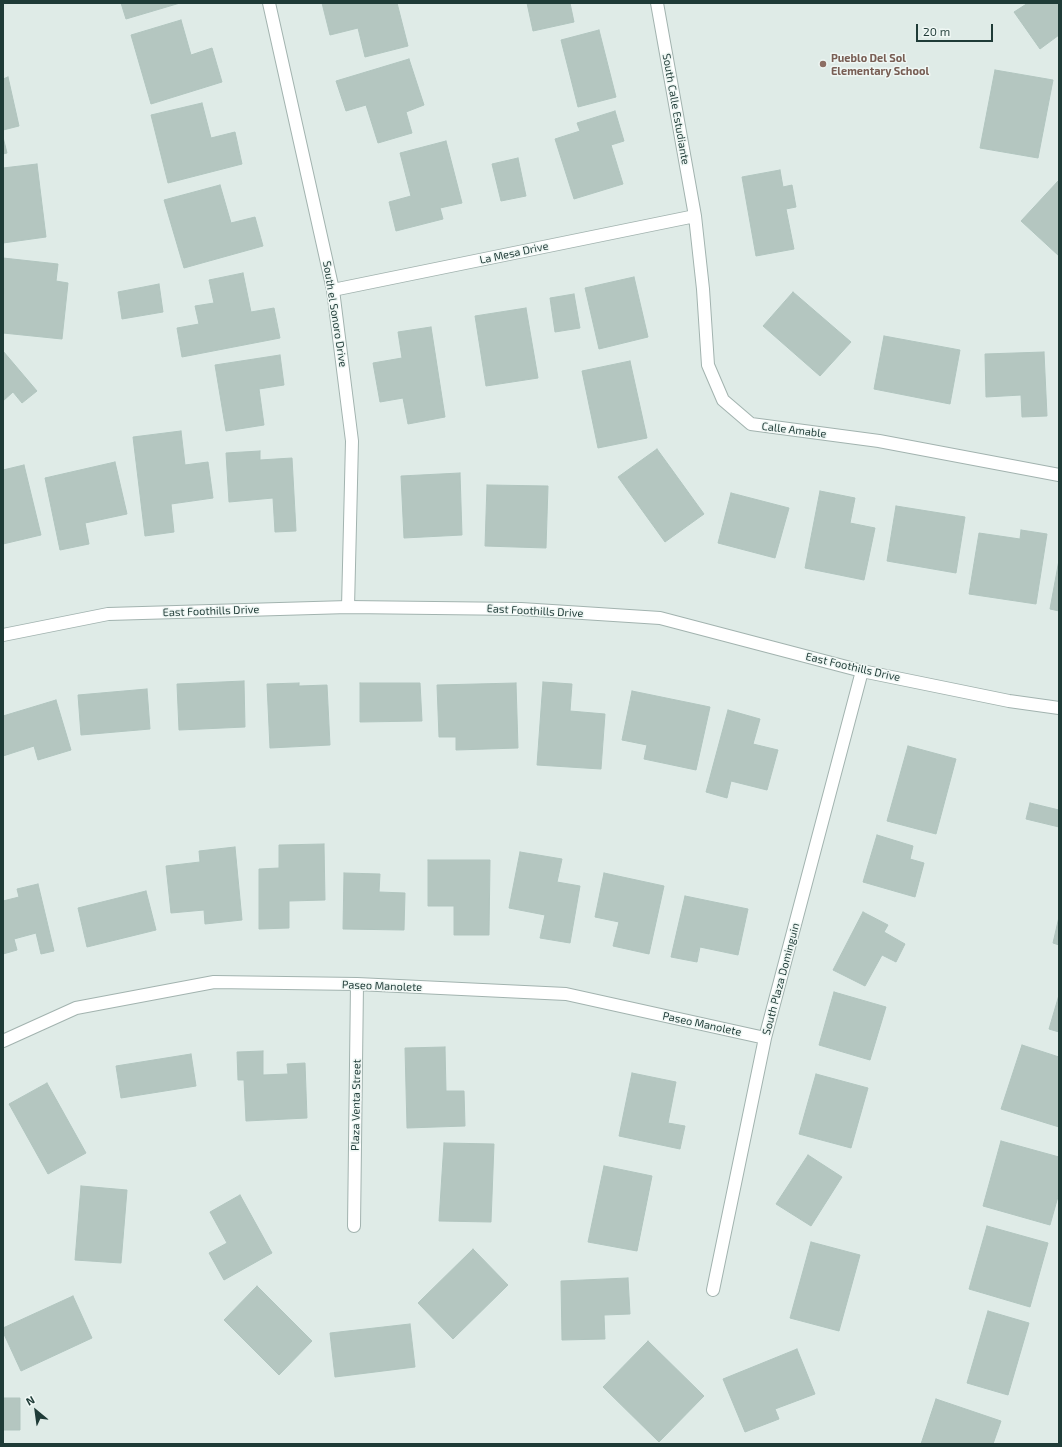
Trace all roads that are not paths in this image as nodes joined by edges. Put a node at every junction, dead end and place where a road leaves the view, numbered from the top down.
1 (270, 3) edge
2 (657, 3) edge
3 (695, 216) junction
4 (333, 290) junction
5 (1059, 475) edge
6 (348, 607) junction
7 (3, 635) edge
8 (862, 671) junction
9 (1059, 708) edge
10 (357, 984) junction
11 (765, 1038) junction
12 (3, 1041) edge
13 (354, 1226) dead end
14 (713, 1290) dead end

1 - 4 street, South el Sonoro Drive
2 - 3 street, South Calle Estudiante
3 - 4 street, La Mesa Drive
3 - 5 street, Calle Amable
4 - 6 street, South el Sonoro Drive
6 - 7 street, East Foothills Drive
6 - 8 street, East Foothills Drive
8 - 9 street, East Foothills Drive
8 - 11 street, South Plaza Dominguin
10 - 11 street, Paseo Manolete
10 - 12 street, Paseo Manolete
10 - 13 street, Plaza Venta Street
11 - 14 street, South Plaza Dominguin

